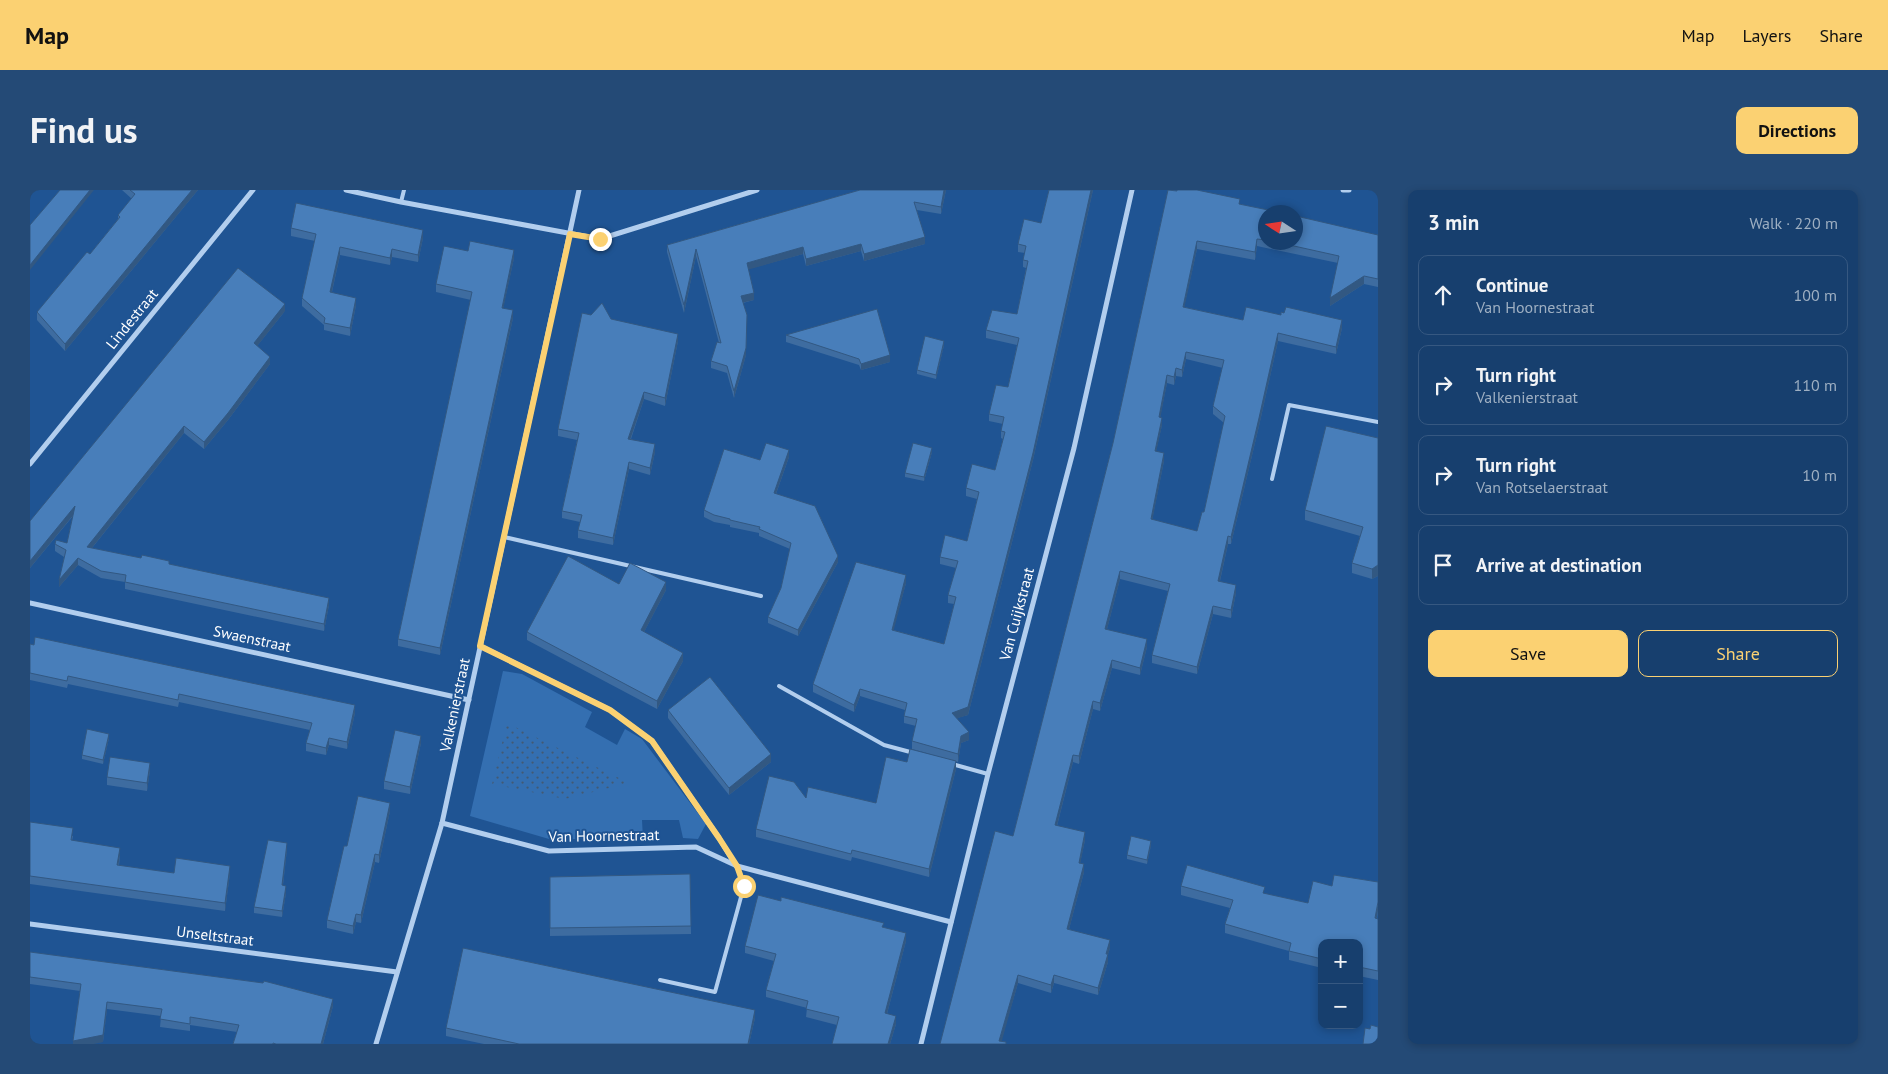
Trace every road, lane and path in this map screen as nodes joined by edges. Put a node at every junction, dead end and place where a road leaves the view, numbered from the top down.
1 (253, 190) edge
2 (346, 190) edge
3 (404, 190) edge
4 (579, 190) edge
5 (756, 190) edge
6 (1132, 190) edge
7 (1342, 190) edge
8 (1349, 190) edge
9 (401, 202) junction
10 (570, 234) junction
11 (1378, 422) edge
12 (30, 464) edge
13 (1272, 479) dead end
14 (504, 537) junction
15 (761, 596) dead end
16 (30, 603) edge
17 (480, 646) junction
18 (779, 686) dead end
19 (469, 700) junction
20 (922, 756) edge
21 (950, 764) edge
22 (988, 774) junction
23 (442, 823) junction
24 (737, 866) junction
25 (951, 922) junction
26 (30, 924) edge
27 (397, 972) junction
28 (660, 980) dead end
29 (376, 1044) edge
30 (921, 1044) edge

1 - 12 street, Lindestraat
2 - 9 street
3 - 9 lane
4 - 10 street, Valkenierstraat
5 - 10 street
6 - 22 street, Van Cuijkstraat
7 - 8 street
9 - 10 street
10 - 14 street, Valkenierstraat
11 - 13 lane
14 - 15 lane
14 - 17 street, Valkenierstraat
16 - 19 street, Swaenstraat
17 - 19 street, Valkenierstraat
17 - 24 street
18 - 20 lane
19 - 23 street, Valkenierstraat
21 - 22 lane
22 - 25 street, Van Cuijkstraat
23 - 24 street, Van Hoornestraat
23 - 27 street, Valkenierstraat
24 - 25 street, Van Hoornestraat
24 - 28 lane
25 - 30 street, Van Cuijkstraat
26 - 27 street, Unseltstraat
27 - 29 street, Valkenierstraat

